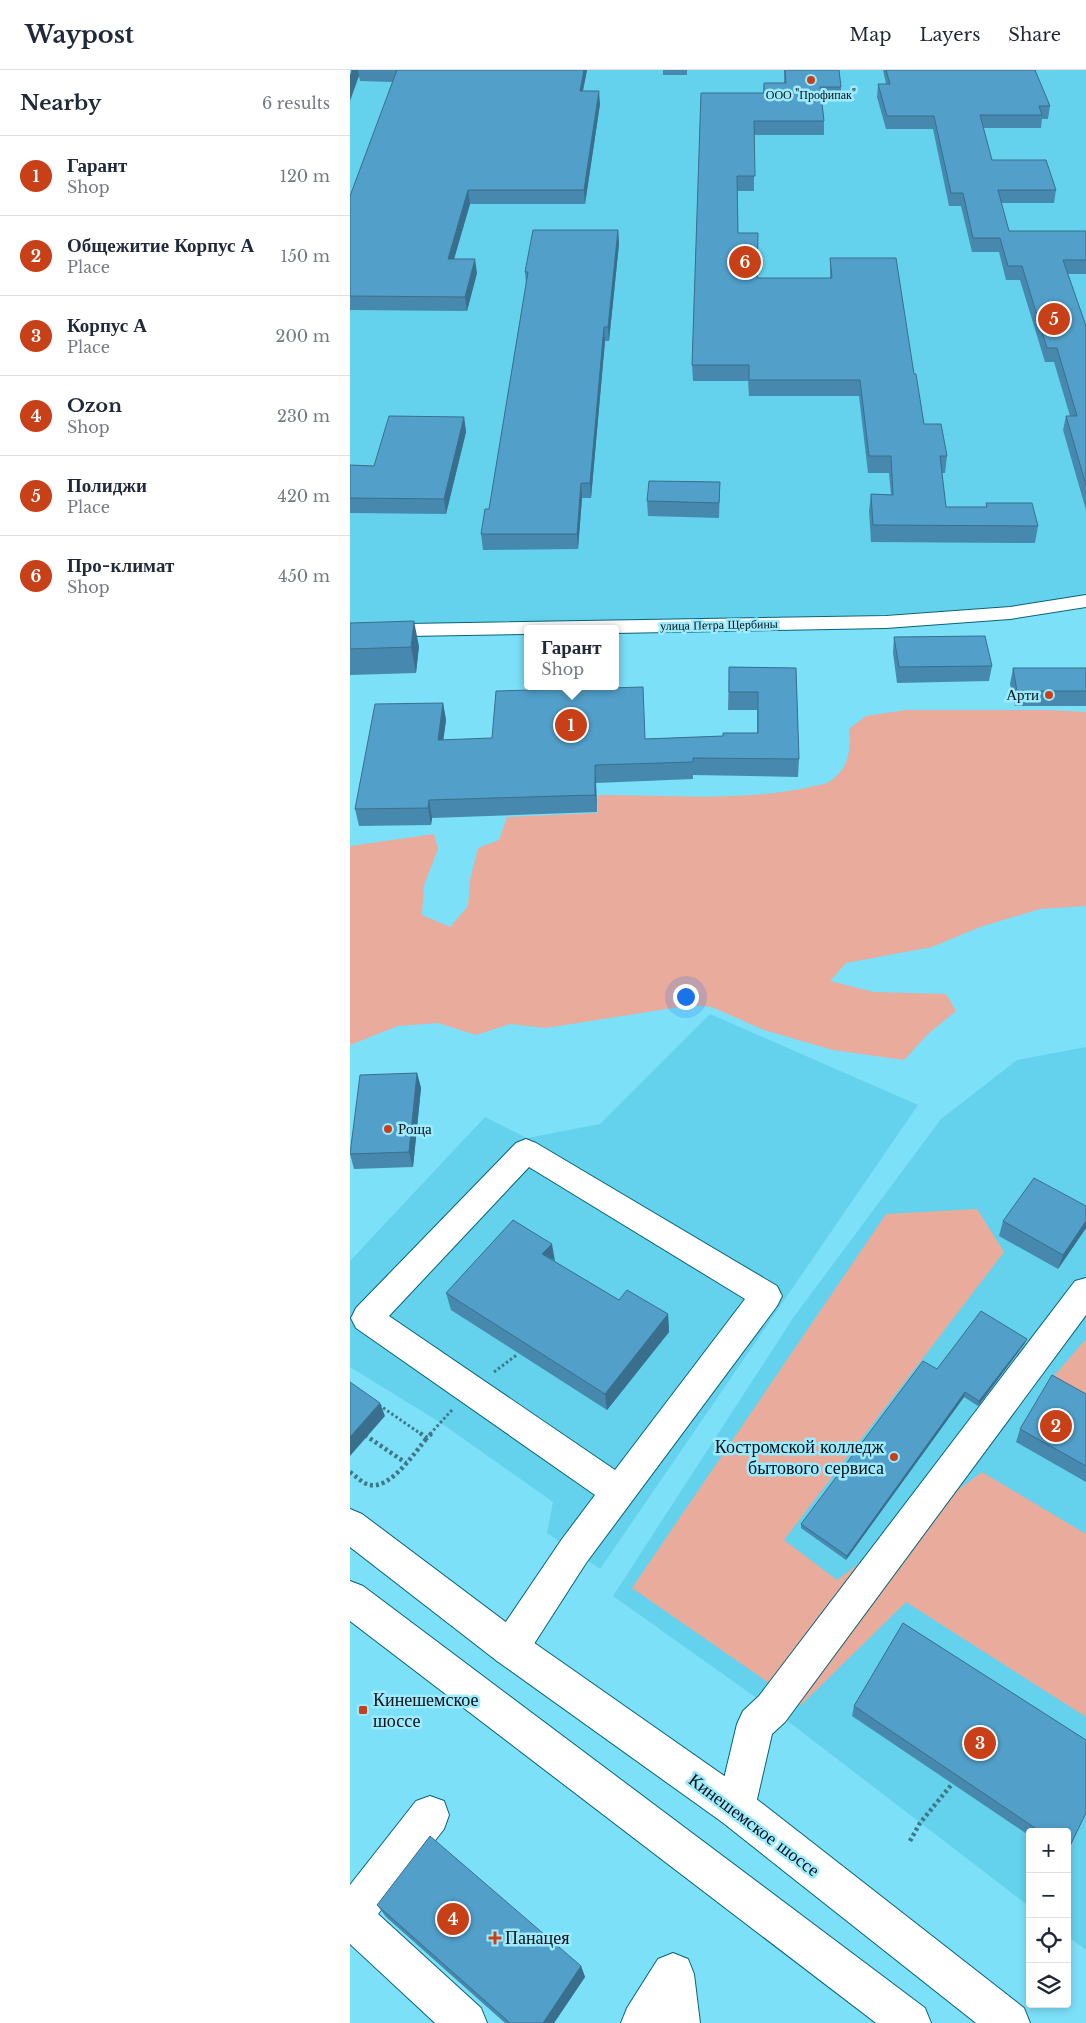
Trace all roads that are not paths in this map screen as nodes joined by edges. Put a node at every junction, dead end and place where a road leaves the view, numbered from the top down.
1 (1086, 602) edge
2 (619, 626) edge
3 (524, 627) edge
4 (350, 630) edge
5 (1086, 1291) edge
6 (618, 1492) junction
7 (350, 1526) edge
8 (350, 1599) edge
9 (510, 1648) junction
10 (736, 1808) junction
11 (430, 1815) dead end
12 (350, 1917) edge
13 (466, 2023) edge
14 (642, 2023) edge
15 (679, 2023) edge
16 (910, 2023) edge
17 (1009, 2023) edge

1 - 2 main road, улица Петра Щербины
3 - 4 main road, улица Петра Щербины
5 - 10 main road
6 - 6 main road
6 - 9 main road
7 - 9 main road, Кинешемское шоссе
8 - 16 main road
9 - 10 main road, Кинешемское шоссе
10 - 17 main road, Кинешемское шоссе
11 - 12 main road
12 - 13 main road
14 - 15 main road

